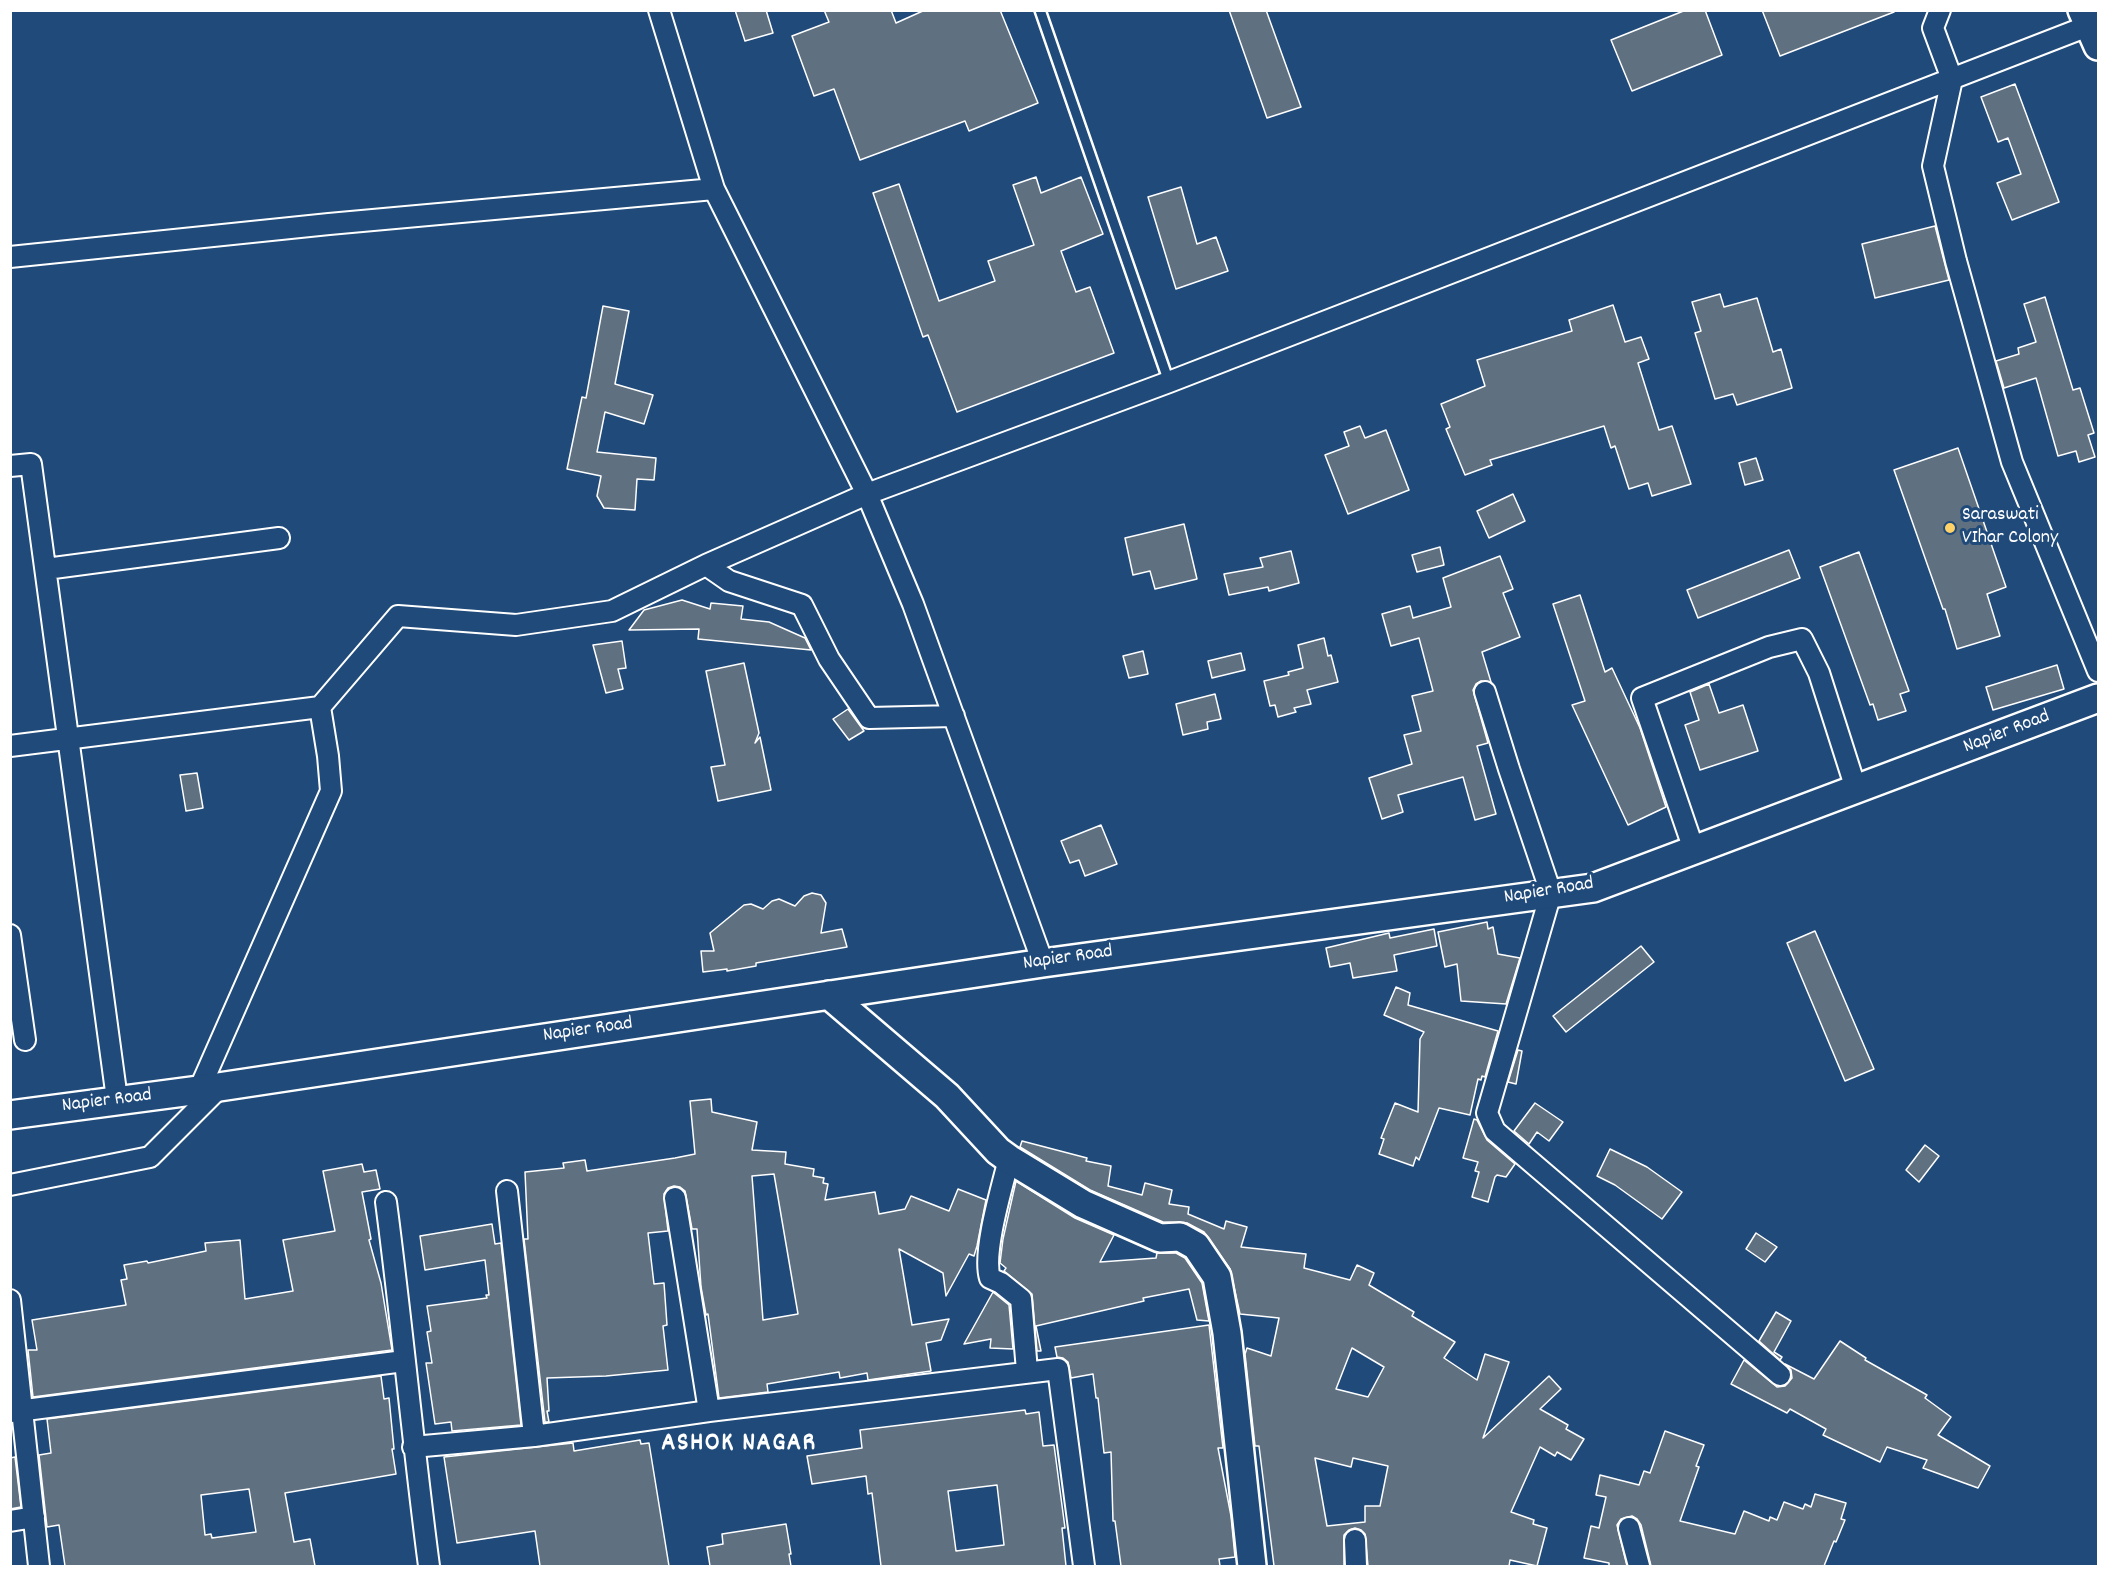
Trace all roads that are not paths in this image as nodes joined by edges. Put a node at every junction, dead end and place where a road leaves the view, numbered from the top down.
1 (659, 10) edge
2 (1040, 10) edge
3 (1940, 10) edge
4 (2090, 28) edge
5 (1952, 79) junction
6 (714, 189) junction
7 (10, 257) edge
8 (1169, 382) junction
9 (10, 466) edge
10 (867, 494) junction
11 (279, 538) dead end
12 (706, 565) junction
13 (46, 569) junction
14 (2098, 671) edge
15 (1485, 692) dead end
16 (2098, 698) edge
17 (320, 707) junction
18 (954, 716) junction
19 (67, 739) junction
20 (10, 746) edge
21 (1856, 789) junction
22 (1694, 850) junction
23 (1551, 893) junction
24 (10, 935) edge
25 (1043, 963) junction
26 (829, 995) junction
27 (25, 1040) dead end
28 (210, 1088) junction
29 (117, 1099) junction
30 (10, 1114) edge
31 (1009, 1159) junction
32 (10, 1185) edge
33 (507, 1191) dead end
34 (675, 1198) dead end
35 (386, 1202) dead end
36 (10, 1300) edge
37 (404, 1361) junction
38 (1027, 1371) junction
39 (1780, 1375) dead end
40 (710, 1411) junction
41 (16, 1412) edge
42 (534, 1436) junction
43 (413, 1447) junction
44 (34, 1517) junction
45 (10, 1521) edge
46 (1629, 1527) dead end
47 (1355, 1540) dead end
48 (39, 1566) edge
49 (429, 1566) edge
50 (1084, 1566) edge
51 (1252, 1566) edge
52 (1356, 1566) edge
53 (1639, 1566) edge

1 - 6 street
2 - 8 lane
3 - 5 street
4 - 5 street
5 - 8 street
5 - 14 street
6 - 7 street
6 - 10 street
8 - 10 street
9 - 13 street
10 - 12 street
10 - 18 street
11 - 13 street
12 - 17 street
12 - 18 street
13 - 19 street
15 - 23 street
16 - 21 street, Napier Road
17 - 19 street
17 - 28 street
18 - 25 street
19 - 20 street
19 - 29 street
21 - 22 street, Napier Road
21 - 22 street
22 - 23 street, Napier Road
23 - 25 street, Napier Road
23 - 39 street
24 - 27 street
25 - 26 street, Napier Road
26 - 28 street, Napier Road
26 - 31 street
28 - 29 street, Napier Road
28 - 32 street
29 - 30 street, Napier Road
31 - 38 street
31 - 51 street
33 - 42 street
34 - 40 street
35 - 37 street
36 - 41 street
37 - 41 street
37 - 43 street
38 - 40 street
38 - 50 street
40 - 42 street
41 - 44 street
42 - 43 street
43 - 49 street
44 - 45 street
44 - 48 street
46 - 53 street
47 - 52 street

